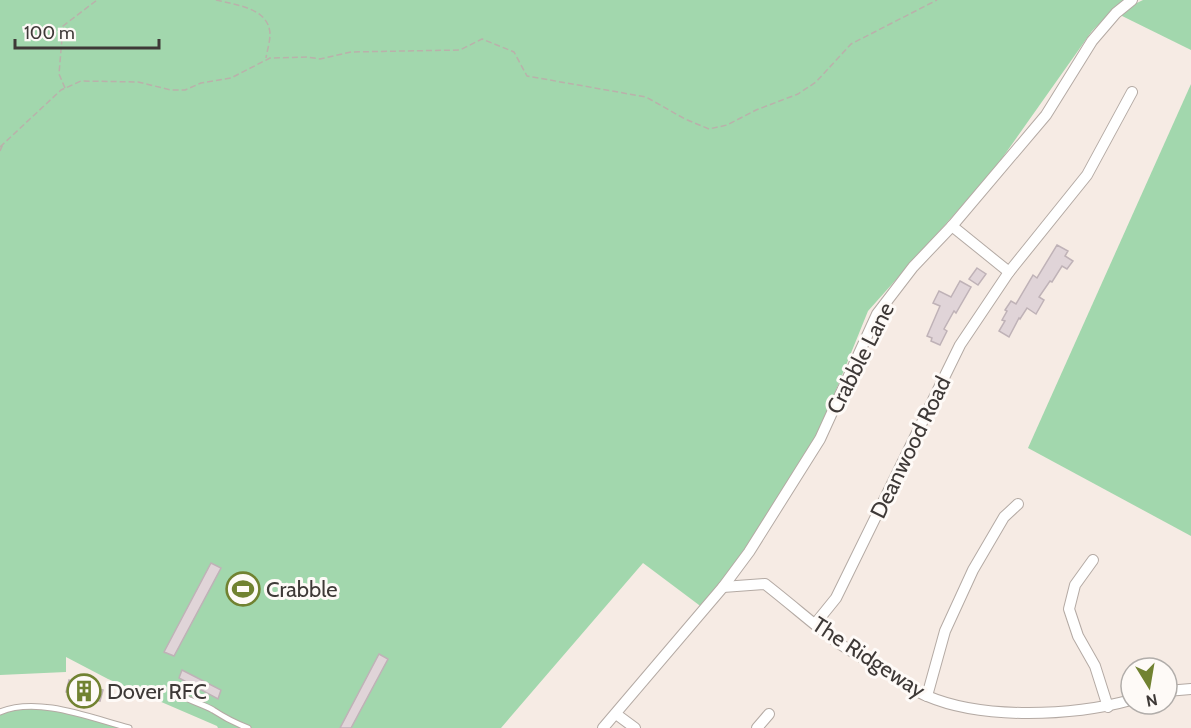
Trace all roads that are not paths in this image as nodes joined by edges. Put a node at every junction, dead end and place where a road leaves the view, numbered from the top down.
1 (1132, 0) edge
2 (1132, 92) dead end
3 (952, 226) junction
4 (1009, 272) junction
5 (1018, 504) dead end
6 (1094, 560) dead end
7 (723, 587) junction
8 (815, 624) junction
9 (172, 686) dead end
10 (927, 696) junction
11 (1119, 703) edge
12 (1108, 706) junction
13 (0, 712) edge
14 (616, 714) junction
15 (769, 714) dead end
16 (129, 728) edge
17 (248, 728) edge
18 (603, 728) edge
19 (635, 728) edge
20 (757, 728) edge

1 - 3 street, Crabble Lane
2 - 4 street, Deanwood Road
3 - 4 street
3 - 7 street, Crabble Lane
4 - 8 street, Deanwood Road
5 - 10 street
6 - 12 street
7 - 8 street, The Ridgeway
7 - 14 street, Crabble Lane
8 - 10 street, The Ridgeway
9 - 17 lane
10 - 12 street, The Ridgeway
11 - 12 street, The Ridgeway
13 - 16 lane
14 - 18 street, Crabble Lane
14 - 19 street
15 - 20 street

